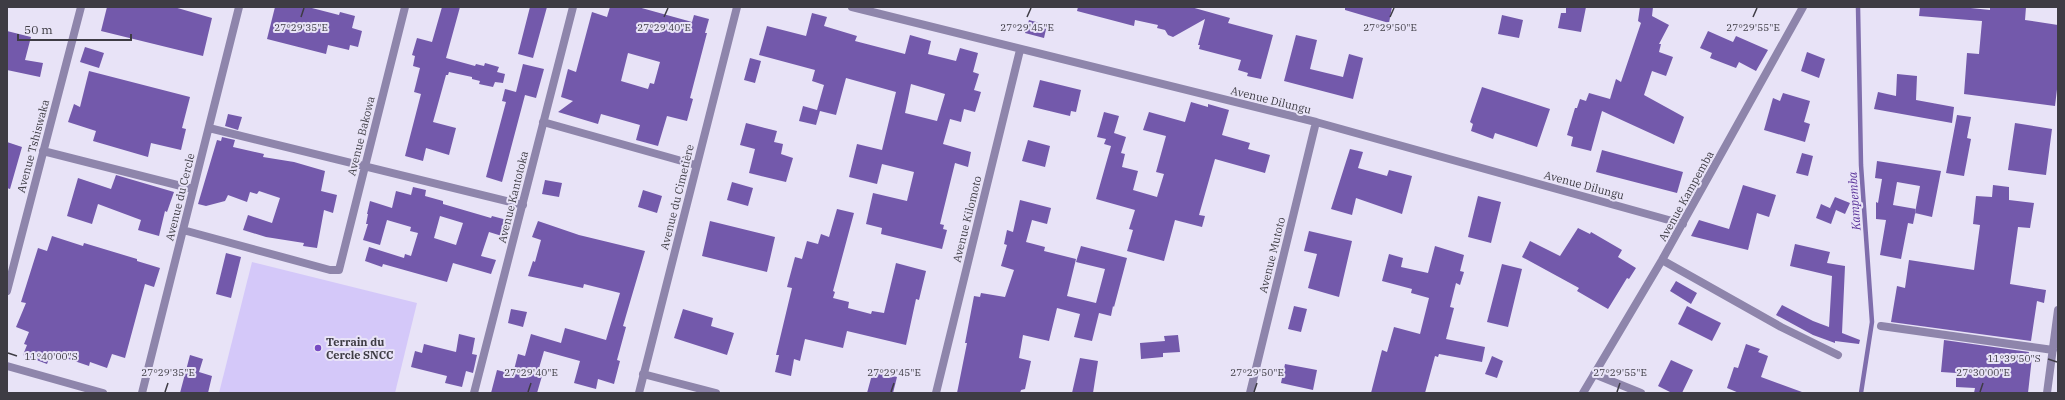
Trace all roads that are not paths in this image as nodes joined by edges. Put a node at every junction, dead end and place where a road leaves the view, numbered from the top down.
1 (81, 7) edge
2 (239, 7) edge
3 (405, 7) edge
4 (573, 7) edge
5 (737, 7) edge
6 (852, 7) edge
7 (1803, 7) edge
8 (1020, 50) junction
9 (543, 122) junction
10 (1316, 122) junction
11 (209, 128) junction
12 (43, 151) junction
13 (696, 165) junction
14 (365, 167) junction
15 (193, 189) junction
16 (523, 205) junction
17 (1683, 224) junction
18 (183, 230) junction
19 (1662, 260) junction
20 (7, 291) edge
21 (2058, 310) edge
22 (1881, 326) dead end
23 (2053, 350) junction
24 (1838, 355) dead end
25 (7, 366) edge
26 (643, 374) junction
27 (1594, 374) junction
28 (103, 393) edge
29 (142, 393) edge
30 (474, 393) edge
31 (638, 393) edge
32 (716, 393) edge
33 (936, 393) edge
34 (1250, 393) edge
35 (1583, 393) edge
36 (1640, 393) edge
37 (2047, 393) edge

1 - 12 street, Avenue Tshiswaka
2 - 11 street, Avenue du Cercle
3 - 14 street, Avenue Bakowa
4 - 9 street, Avenue Kantotoka
5 - 13 street, Avenue du Cimetière
6 - 8 street, Avenue Dilungu
7 - 17 street, Avenue Kampemba
8 - 10 street, Avenue Dilungu
8 - 33 street, Avenue Kilomoto
9 - 13 street
9 - 16 street, Avenue Kantotoka
10 - 17 street, Avenue Dilungu
10 - 34 street, Avenue Mutoto
11 - 14 street
11 - 15 street, Avenue du Cercle
12 - 15 street
12 - 20 street, Avenue Tshiswaka
13 - 26 street, Avenue du Cimetière
14 - 16 street
14 - 18 street, Avenue Bakowa
15 - 18 street, Avenue du Cercle
16 - 30 street, Avenue Kantotoka
17 - 19 street, Avenue Kampemba
18 - 29 street, Avenue du Cercle
19 - 24 street
19 - 27 street, Avenue Kampemba
21 - 23 street
22 - 23 street
23 - 37 street
25 - 28 street
26 - 31 street, Avenue du Cimetière
26 - 32 street
27 - 35 street, Avenue Kampemba
27 - 36 street

